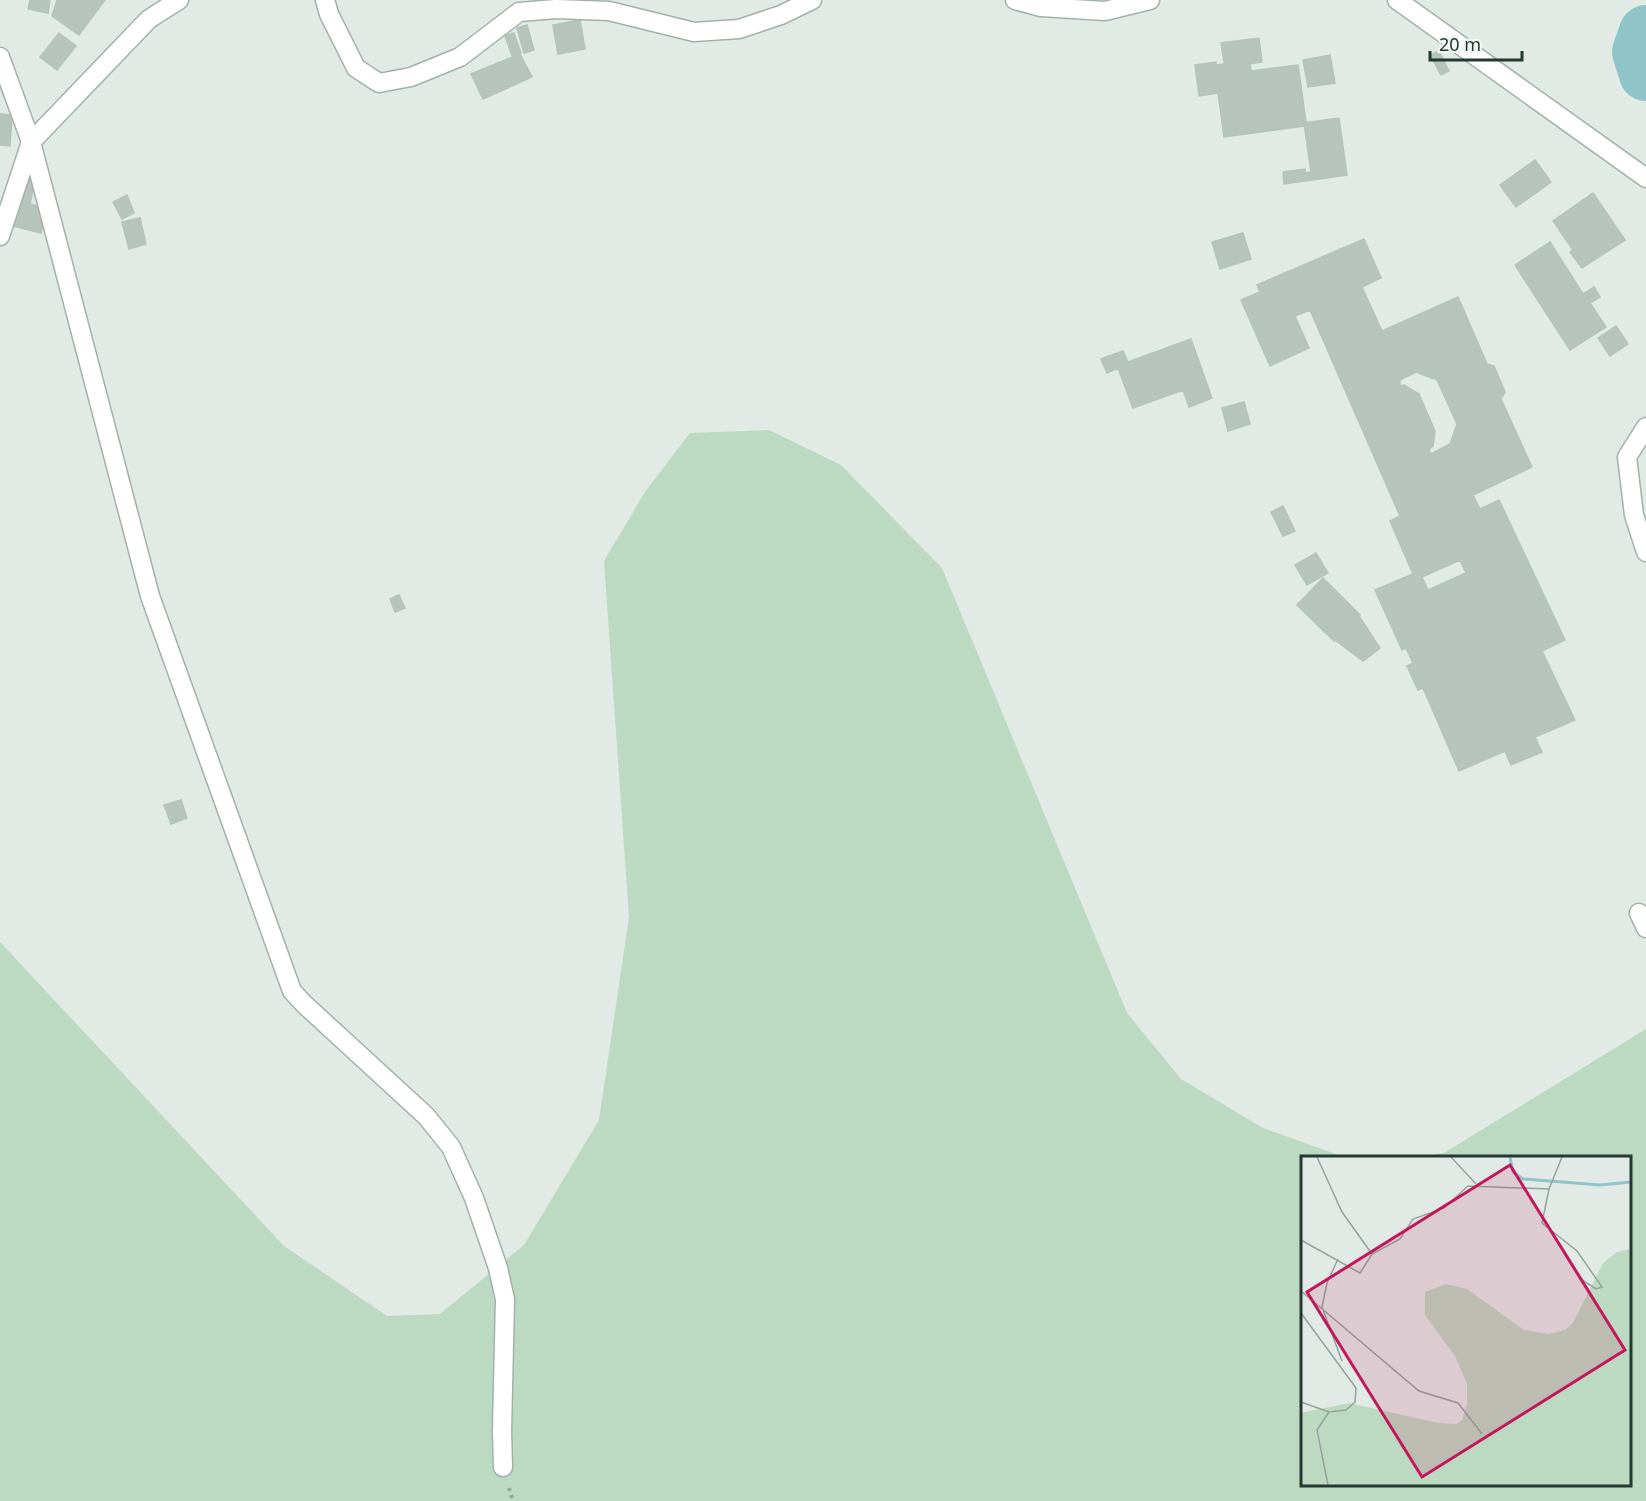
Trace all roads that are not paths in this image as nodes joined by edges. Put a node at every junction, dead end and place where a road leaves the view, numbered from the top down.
1 (179, 0) edge
2 (325, 0) edge
3 (812, 0) edge
4 (1015, 0) edge
5 (1150, 0) edge
6 (1397, 0) edge
7 (518, 6) edge
8 (0, 57) edge
9 (31, 142) junction
10 (1646, 178) edge
11 (0, 236) edge
12 (1646, 427) edge
13 (1646, 552) edge
14 (503, 1467) dead end

1 - 9 street
2 - 7 street
3 - 7 street
4 - 5 street
6 - 10 street
8 - 9 street
9 - 11 street
9 - 14 street
12 - 13 street

